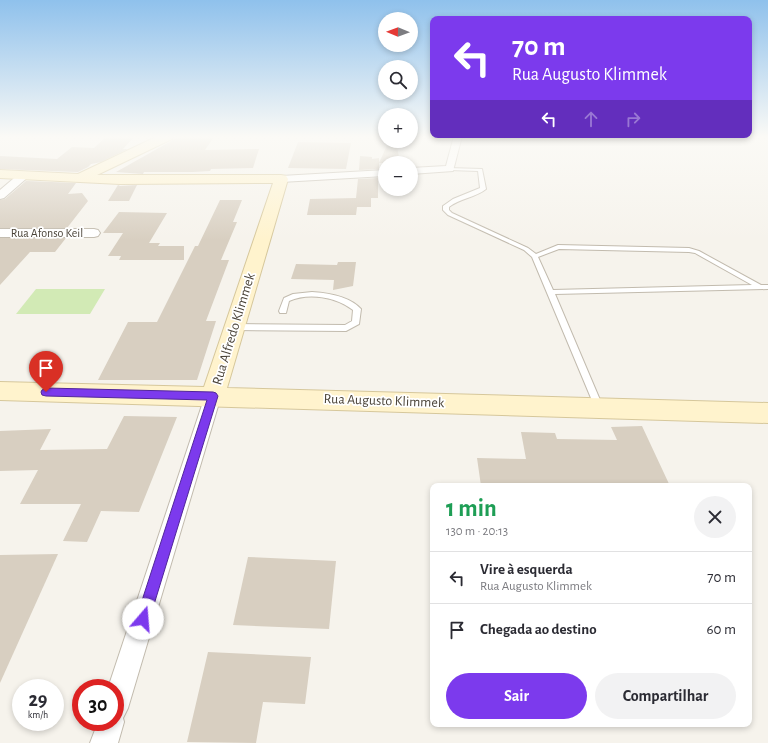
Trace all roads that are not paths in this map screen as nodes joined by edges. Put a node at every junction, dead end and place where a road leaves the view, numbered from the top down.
1 (94, 171) edge
2 (480, 171) edge
3 (378, 173) edge
4 (0, 174) edge
5 (24, 175) junction
6 (78, 178) junction
7 (281, 179) junction
8 (0, 196) edge
9 (0, 233) edge
10 (94, 233) dead end
11 (535, 256) junction
12 (760, 287) junction
13 (768, 287) edge
14 (551, 292) junction
15 (283, 310) dead end
16 (234, 327) junction
17 (0, 391) edge
18 (213, 396) junction
19 (599, 408) junction
20 (768, 413) edge
21 (124, 679) edge
22 (108, 731) edge
23 (104, 743) edge

1 - 6 street
2 - 11 lane
3 - 7 street
4 - 5 street
5 - 6 street
5 - 8 street
6 - 7 street
7 - 16 street, Rua Alfredo Klimmek
9 - 10 street, Rua Afonso Keil
11 - 12 lane
11 - 14 lane
12 - 13 lane
12 - 14 lane
14 - 19 lane
15 - 16 lane
16 - 18 street, Rua Alfredo Klimmek
17 - 18 street, Rua Augusto Klimmek
18 - 19 street, Rua Augusto Klimmek
18 - 21 street, Rua Alfredo Klimmek
19 - 20 street, Rua Augusto Klimmek
22 - 23 street

